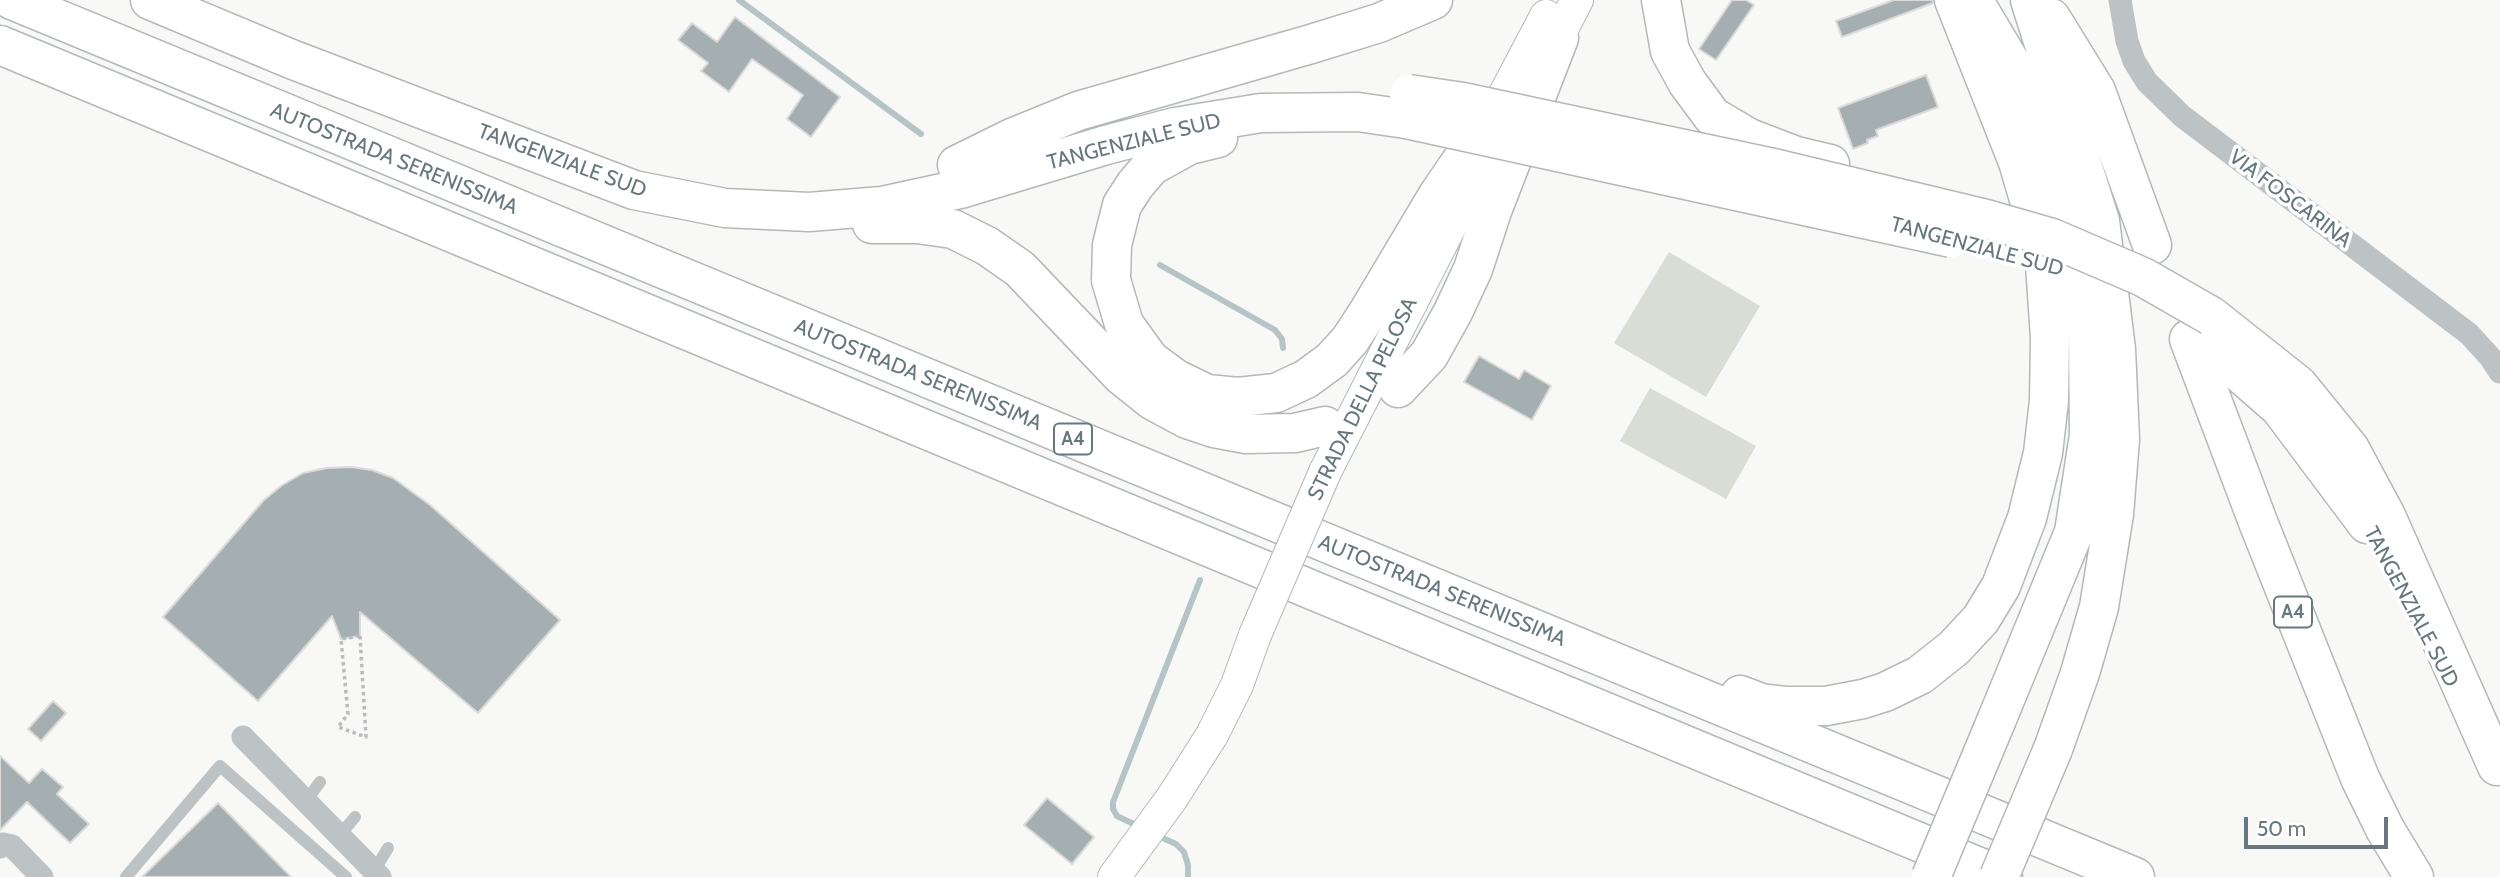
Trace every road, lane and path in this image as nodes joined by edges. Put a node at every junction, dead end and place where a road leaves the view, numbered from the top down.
1 (12, 0) edge
2 (150, 0) edge
3 (215, 0) edge
4 (1433, 0) edge
5 (1555, 0) edge
6 (1577, 0) edge
7 (1661, 0) edge
8 (1954, 0) edge
9 (1973, 0) edge
10 (2030, 0) edge
11 (2039, 0) edge
12 (2120, 0) edge
13 (1559, 38) junction
14 (0, 45) edge
15 (1407, 106) junction
16 (1358, 113) junction
17 (1490, 119) junction
18 (957, 165) junction
19 (634, 190) junction
20 (1456, 215) junction
21 (1986, 219) junction
22 (2152, 245) dead end
23 (2201, 332) junction
24 (2500, 372) edge
25 (1398, 388) dead end
26 (1325, 426) dead end
27 (1209, 495) junction
28 (1306, 589) junction
29 (341, 639) joint
30 (243, 737) dead end
31 (2498, 769) edge
32 (320, 782) dead end
33 (306, 801) junction
34 (355, 817) dead end
35 (340, 836) junction
36 (0, 847) edge
37 (388, 848) dead end
38 (377, 874) edge
39 (42, 877) edge
40 (126, 877) edge
41 (346, 877) edge
42 (1114, 877) edge
43 (1931, 877) edge
44 (1962, 877) edge
45 (2001, 877) edge
46 (2135, 877) edge
47 (2414, 877) edge

1 - 27 highway, AUTOSTRADA SERENISSIMA / A4
2 - 19 highway, TANGENZIALE SUD
3 - 18 highway, TANGENZIALE SUD
4 - 18 highway
5 - 17 street
6 - 13 street, STRADA DELLA PELOSA
7 - 21 highway, bridge
8 - 27 highway
9 - 43 highway, bridge
10 - 45 highway, bridge
11 - 22 highway
12 - 24 street, VIA FOSCARINA
13 - 20 street, STRADA DELLA PELOSA
13 - 25 highway
14 - 28 highway, AUTOSTRADA SERENISSIMA / A4
15 - 16 highway, TANGENZIALE SUD
15 - 18 highway, TANGENZIALE SUD
15 - 21 highway, TANGENZIALE SUD, bridge
15 - 23 highway, TANGENZIALE SUD, bridge
16 - 17 highway
16 - 19 highway, TANGENZIALE SUD
17 - 20 street, STRADA DELLA PELOSA
19 - 26 highway
20 - 42 street, STRADA DELLA PELOSA, bridge
21 - 23 highway, TANGENZIALE SUD, bridge
23 - 31 highway, TANGENZIALE SUD
23 - 47 highway, A4
27 - 46 highway, AUTOSTRADA SERENISSIMA / A4
28 - 44 highway
28 - 45 highway, AUTOSTRADA SERENISSIMA / A4
29 - 29 path
30 - 33 street
32 - 33 lane
33 - 35 street
34 - 35 lane
35 - 38 street
36 - 39 street
37 - 38 lane
40 - 41 lane

